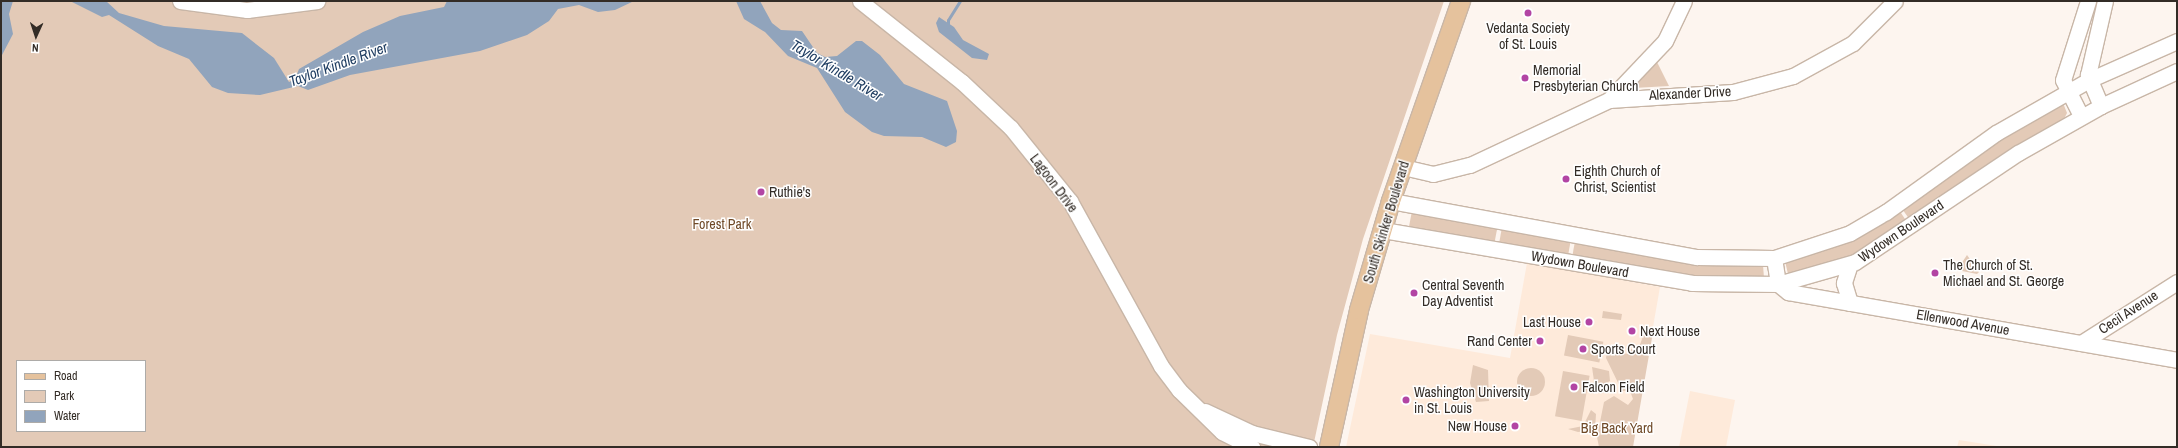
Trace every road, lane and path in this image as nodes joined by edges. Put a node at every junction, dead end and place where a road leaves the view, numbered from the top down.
1 (180, 1) edge
2 (317, 1) edge
3 (860, 1) edge
4 (1461, 1) edge
5 (1684, 1) edge
6 (1895, 1) edge
7 (2088, 1) edge
8 (2105, 1) edge
9 (2177, 41) edge
10 (2177, 71) edge
11 (2089, 80) junction
12 (2068, 92) junction
13 (1609, 100) junction
14 (2101, 106) junction
15 (2081, 116) junction
16 (1403, 167) junction
17 (1391, 201) junction
18 (1383, 230) junction
19 (1774, 258) junction
20 (1850, 264) junction
21 (2177, 282) edge
22 (1778, 284) junction
23 (1850, 302) junction
24 (2080, 343) junction
25 (2177, 360) edge
26 (1197, 408) junction
27 (1252, 447) edge
28 (1309, 447) edge
29 (1328, 447) edge

1 - 2 street
3 - 26 street, Lagoon Drive
4 - 16 main road, South Skinker Boulevard
5 - 13 street
6 - 13 street, Alexander Drive
7 - 12 street
8 - 11 street
9 - 11 street, Wydown Boulevard
10 - 14 street, Wydown Boulevard
11 - 12 street, Wydown Boulevard
11 - 14 street
12 - 15 street
12 - 19 street, Wydown Boulevard
13 - 16 street, Alexander Drive
14 - 15 street, Wydown Boulevard
15 - 20 street, Wydown Boulevard
16 - 17 main road, South Skinker Boulevard
17 - 18 main road, South Skinker Boulevard
17 - 19 street, Wydown Boulevard
18 - 22 street, Wydown Boulevard
18 - 29 main road, South Skinker Boulevard
19 - 22 street
20 - 22 street, Wydown Boulevard
20 - 23 street
21 - 24 street, Cecil Avenue
22 - 23 street, Ellenwood Avenue
23 - 24 street, Ellenwood Avenue
24 - 25 street, Ellenwood Avenue
26 - 27 street, Lagoon Drive
26 - 28 street, Lagoon Drive

